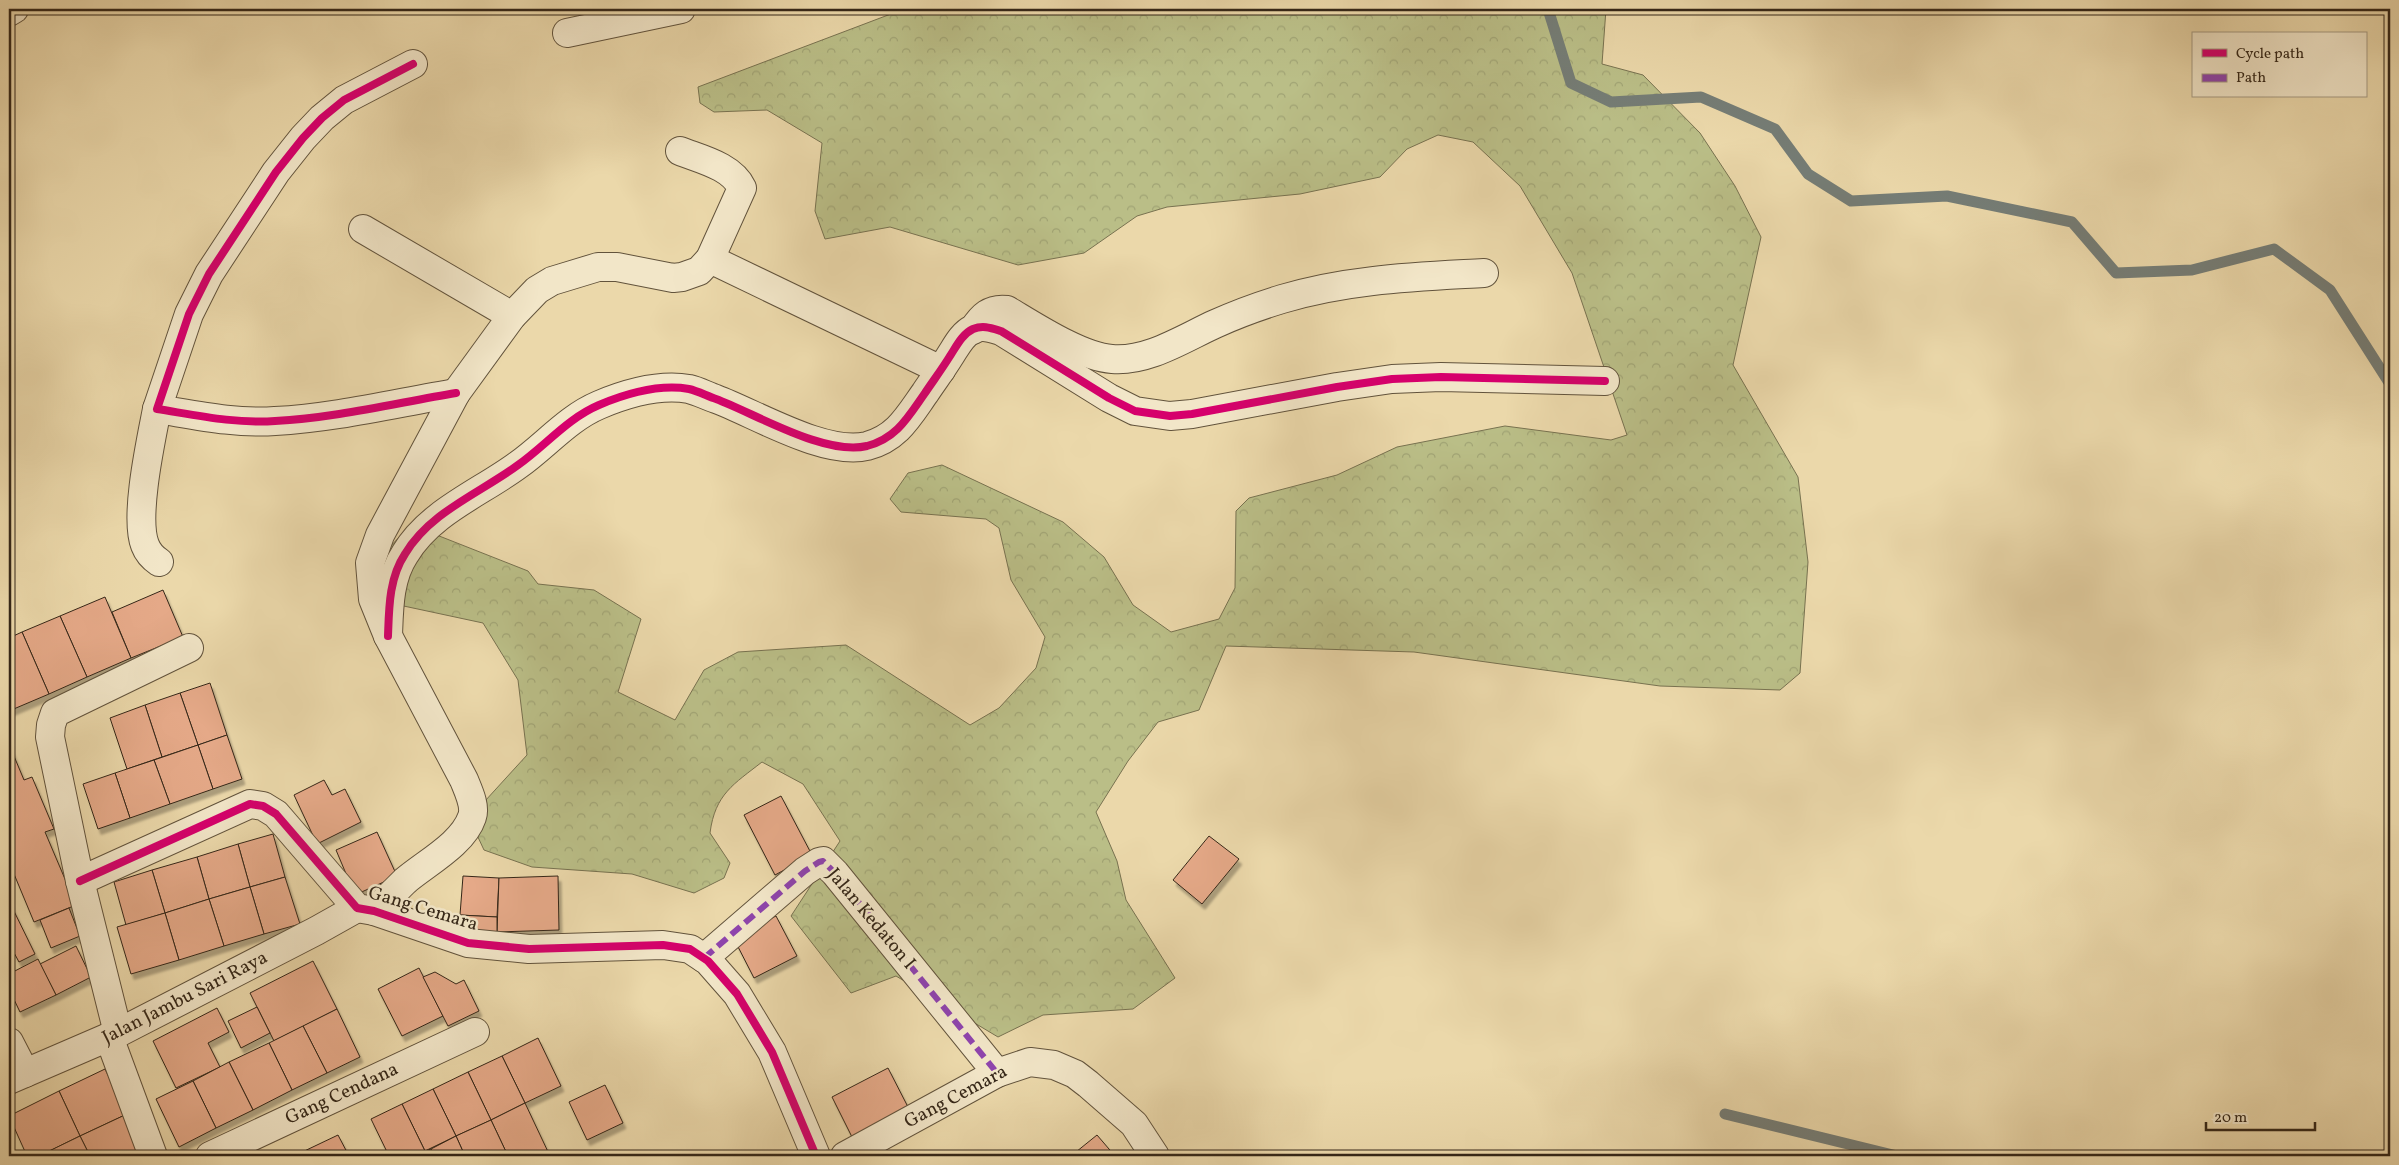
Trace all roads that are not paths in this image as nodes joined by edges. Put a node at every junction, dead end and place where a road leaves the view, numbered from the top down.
1 (14, 9) edge
2 (682, 9) edge
3 (9, 12) edge
4 (567, 33) dead end
5 (413, 64) dead end
6 (680, 151) dead end
7 (363, 229) dead end
8 (710, 258) junction
9 (1484, 273) dead end
10 (512, 316) junction
11 (973, 330) junction
12 (941, 370) junction
13 (1604, 381) dead end
14 (456, 393) junction
15 (157, 410) junction
16 (159, 562) dead end
17 (388, 636) junction
18 (190, 648) dead end
19 (80, 881) junction
20 (366, 909) junction
21 (704, 958) junction
22 (475, 1032) dead end
23 (113, 1035) junction
24 (9, 1042) edge
25 (997, 1073) junction
26 (17, 1076) edge
27 (154, 1156) edge
28 (210, 1156) edge
29 (816, 1156) edge
30 (845, 1156) edge
31 (1156, 1156) edge

1 - 3 street
2 - 4 street
5 - 15 street
6 - 8 street
7 - 10 street
8 - 10 street, Jalan Jambu Sari Raya
8 - 12 street
9 - 11 street
10 - 14 street, Jalan Jambu Sari Raya
11 - 12 street
11 - 13 street
12 - 17 street
14 - 15 street
14 - 17 street, Jalan Jambu Sari Raya
15 - 16 street
17 - 20 street, Jalan Jambu Sari Raya
18 - 19 street
19 - 20 street, Gang Cemara
19 - 23 street
20 - 21 street, Gang Cemara
20 - 23 street, Jalan Jambu Sari Raya
21 - 25 street, Jalan Kedaton I
21 - 29 street, Gang Cemara
22 - 28 street, Gang Cendana
23 - 26 street, Jalan Jambu Sari Raya
23 - 27 street
24 - 26 street
25 - 30 street, Gang Cemara
25 - 31 street, Gang Cemara

